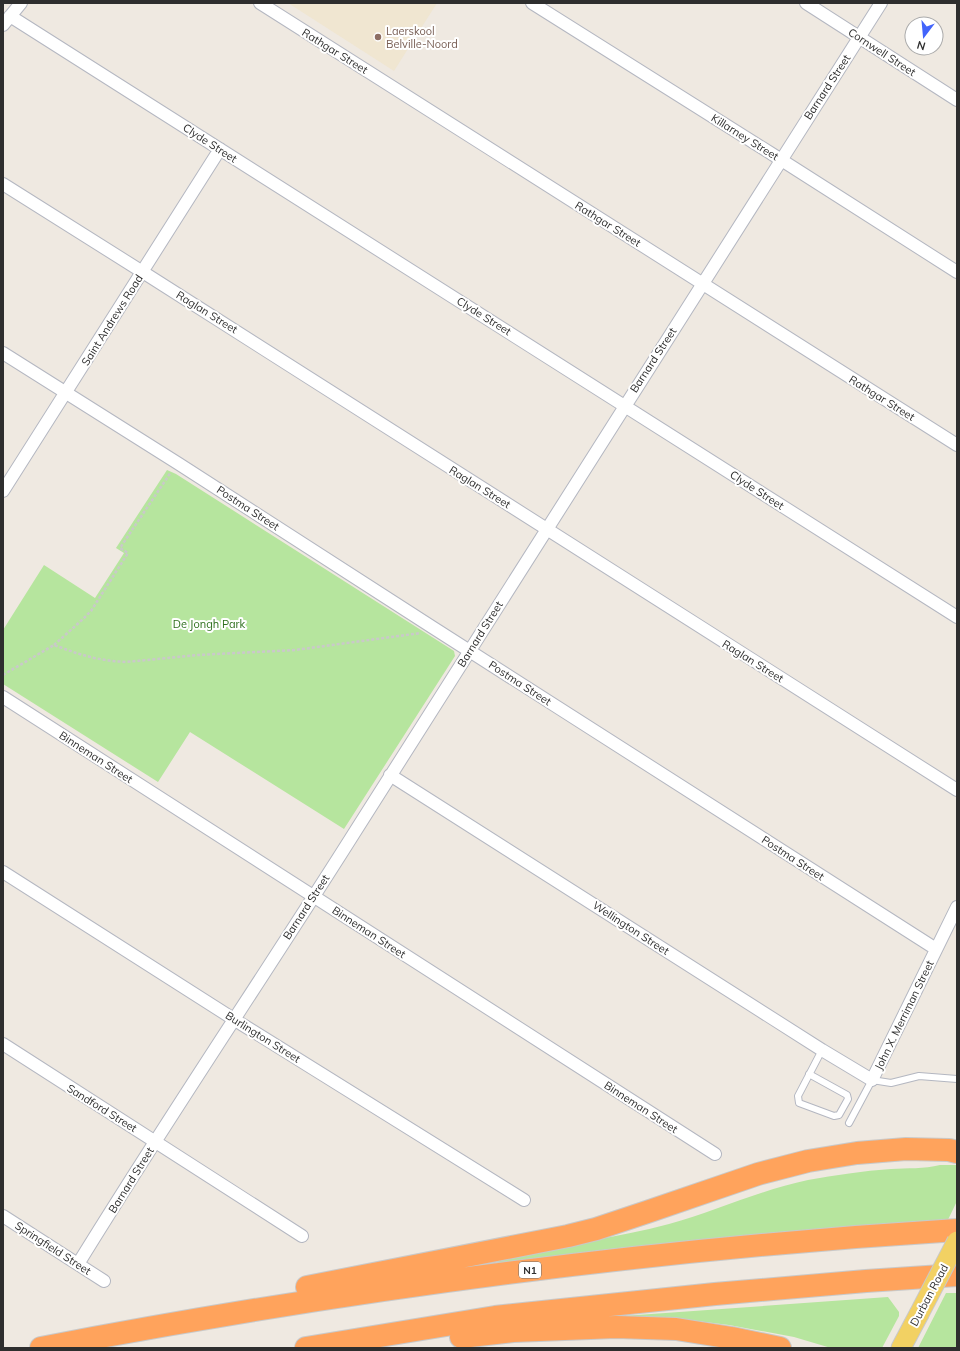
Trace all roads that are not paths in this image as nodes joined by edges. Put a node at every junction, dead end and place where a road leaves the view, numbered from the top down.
1 (21, 3) edge
2 (260, 3) edge
3 (532, 3) edge
4 (806, 3) edge
5 (880, 3) edge
6 (7, 20) edge
7 (859, 37) junction
8 (957, 100) edge
9 (220, 149) junction
10 (781, 159) junction
11 (3, 184) edge
12 (142, 272) junction
13 (957, 272) edge
14 (702, 283) junction
15 (3, 353) edge
16 (65, 393) junction
17 (624, 405) junction
18 (957, 445) edge
19 (3, 491) edge
20 (546, 529) junction
21 (957, 617) edge
22 (470, 651) junction
23 (3, 697) edge
24 (390, 775) junction
25 (957, 790) edge
26 (3, 872) edge
27 (313, 896) junction
28 (957, 907) edge
29 (936, 949) junction
30 (234, 1020) junction
31 (3, 1044) edge
32 (822, 1050) junction
33 (809, 1074) junction
34 (872, 1080) junction
35 (957, 1080) edge
36 (849, 1123) dead end
37 (155, 1141) junction
38 (954, 1150) edge
39 (714, 1154) dead end
40 (524, 1200) dead end
41 (3, 1216) edge
42 (957, 1230) edge
43 (302, 1236) dead end
44 (957, 1241) edge
45 (78, 1264) junction
46 (957, 1275) edge
47 (104, 1281) dead end
48 (106, 1335) junction
49 (41, 1348) edge
50 (306, 1348) edge
51 (375, 1348) edge
52 (780, 1348) edge
53 (901, 1348) edge

1 - 6 street
2 - 14 street, Rathgar Street
3 - 10 street, Killarney Street
4 - 7 street, Cornwell Street
5 - 7 street, Barnard Street
6 - 9 street, Clyde Street
7 - 8 street, Cornwell Street
7 - 10 street, Barnard Street
9 - 12 street, Saint Andrews Road
9 - 17 street, Clyde Street
10 - 13 street, Killarney Street
10 - 14 street, Barnard Street
11 - 12 street, Raglan Street
12 - 16 street, Saint Andrews Road
12 - 20 street, Raglan Street
14 - 17 street, Barnard Street
14 - 18 street, Rathgar Street
15 - 16 street, Postma Street
16 - 19 street, Saint Andrews Road
16 - 22 street, Postma Street
17 - 20 street, Barnard Street
17 - 21 street, Clyde Street
20 - 22 street, Barnard Street
20 - 25 street, Raglan Street
22 - 24 street, Barnard Street
22 - 29 street, Postma Street
23 - 27 street, Binneman Street
24 - 27 street, Barnard Street
24 - 32 street, Wellington Street
26 - 30 street, Burlington Street
27 - 30 street, Barnard Street
27 - 39 street, Binneman Street
28 - 29 street, John X. Merriman Street
29 - 34 street, John X. Merriman Street
30 - 37 street, Barnard Street
30 - 40 street, Burlington Street
31 - 37 street, Sandford Street
32 - 33 lane
32 - 34 street, Wellington Street
33 - 33 lane
34 - 35 lane
34 - 36 lane, John X. Merriman Street
37 - 43 street, Sandford Street
37 - 45 street, Barnard Street
38 - 48 highway
41 - 45 street, Springfield Street
42 - 48 highway, N1
44 - 53 main road, Durban Road, bridge
45 - 47 street, Springfield Street
46 - 50 highway
48 - 49 highway, N1
51 - 52 highway

